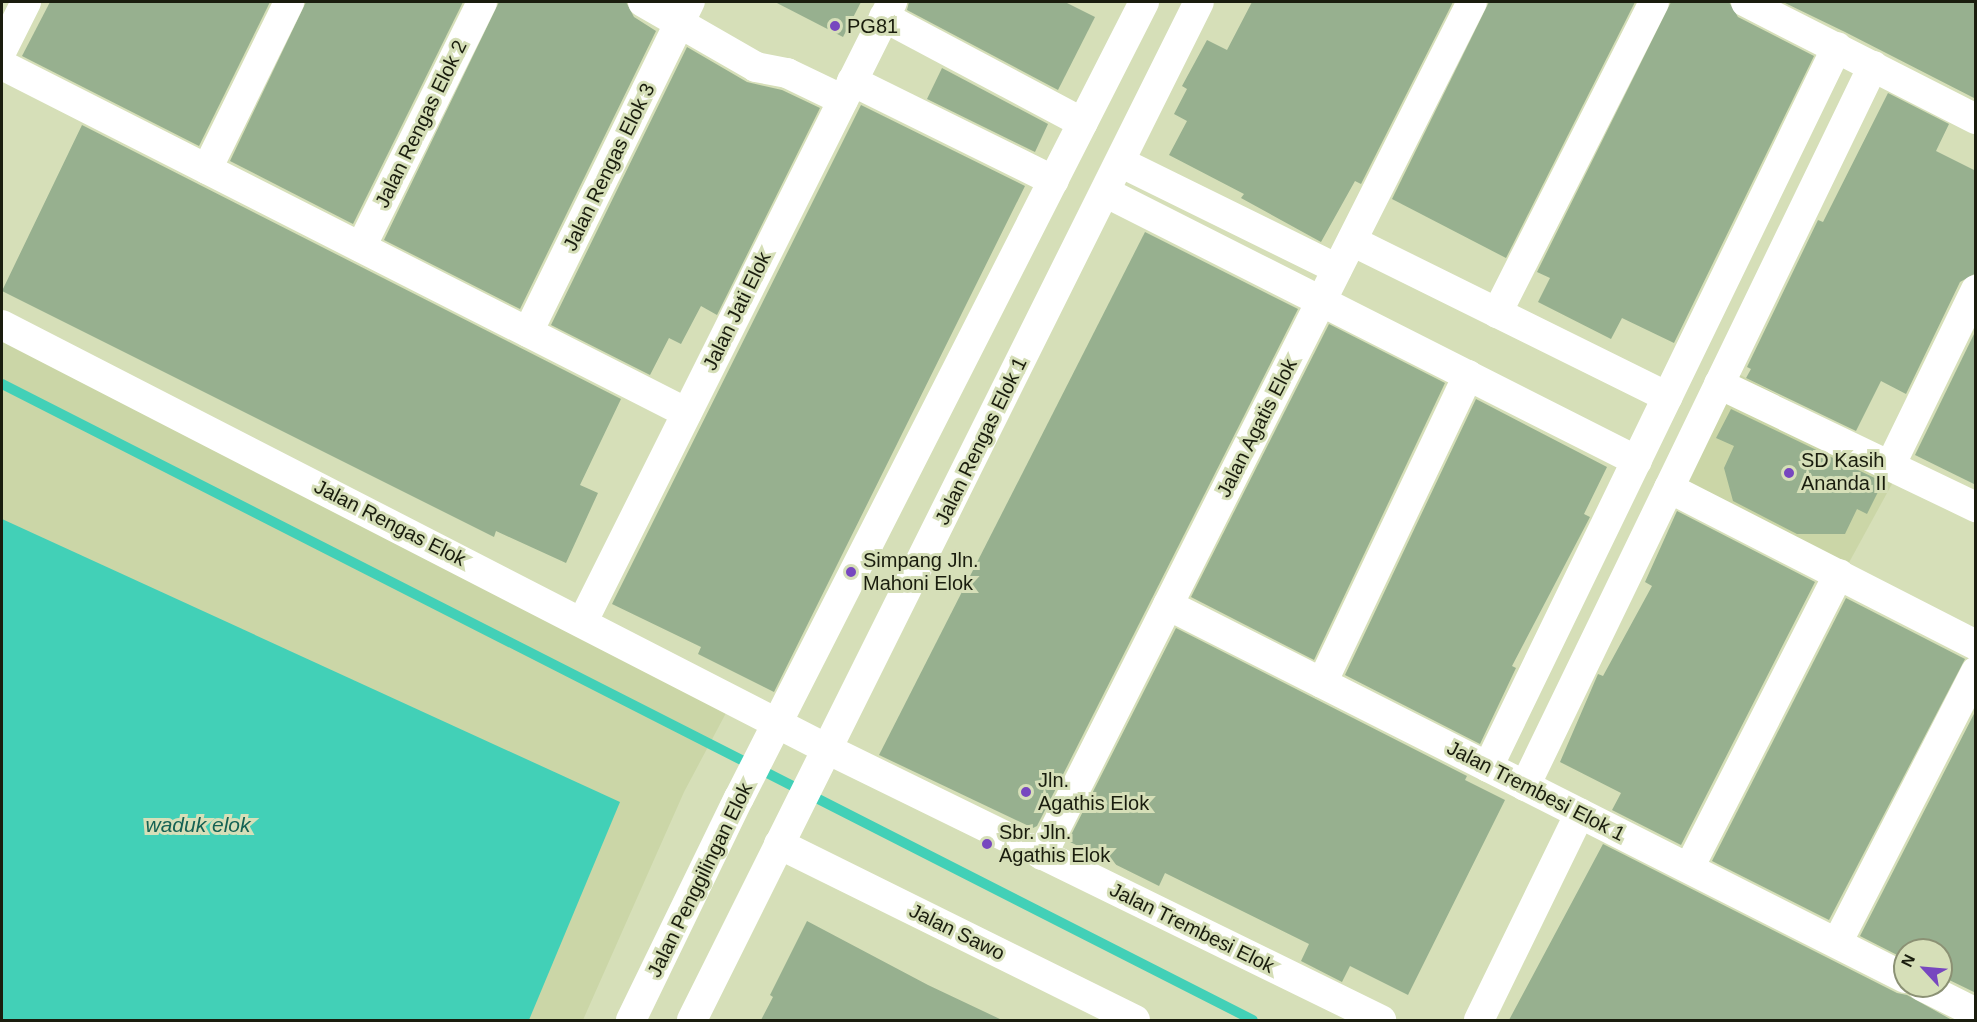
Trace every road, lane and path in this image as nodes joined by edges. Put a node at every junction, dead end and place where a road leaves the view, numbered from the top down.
1 (26, 2) edge
2 (289, 2) edge
3 (482, 2) edge
4 (643, 2) edge
5 (1144, 2) edge
6 (1199, 2) edge
7 (1472, 2) edge
8 (1654, 2) edge
9 (1746, 2) edge
10 (888, 9) edge
11 (685, 12) edge
12 (1837, 47) junction
13 (2, 50) edge
14 (2, 65) edge
15 (1873, 66) junction
16 (848, 90) junction
17 (1976, 119) edge
18 (1083, 123) junction
19 (1060, 168) junction
20 (207, 169) junction
21 (1112, 177) junction
22 (1352, 241) junction
23 (361, 247) junction
24 (1337, 269) junction
25 (1976, 290) edge
26 (1321, 301) junction
27 (1497, 313) junction
28 (2, 325) edge
29 (528, 332) junction
30 (1468, 375) junction
31 (1719, 384) junction
32 (1668, 397) junction
33 (687, 413) junction
34 (1637, 460) junction
35 (1890, 466) junction
36 (1669, 488) junction
37 (1976, 507) edge
38 (1839, 574) junction
39 (1168, 605) junction
40 (583, 621) junction
41 (1976, 645) edge
42 (1976, 671) edge
43 (1323, 683) junction
44 (774, 731) junction
45 (823, 758) junction
46 (1488, 767) junction
47 (1525, 786) junction
48 (1580, 813) junction
49 (785, 832) junction
50 (1042, 855) junction
51 (1689, 868) junction
52 (1837, 943) junction
53 (1893, 972) edge
54 (1946, 998) edge
55 (1976, 1013) edge
56 (631, 1020) edge
57 (692, 1020) edge
58 (1135, 1020) edge
59 (1380, 1020) edge
60 (1479, 1020) edge

1 - 13 street
2 - 20 street
3 - 23 street, Jalan Rengas Elok 2
4 - 11 street
5 - 18 street
6 - 21 street, Jalan Rengas Elok 1
7 - 22 street, Jalan Agatis Elok
8 - 27 street
9 - 12 street
10 - 16 street, Jalan Jati Elok
10 - 18 street
11 - 16 street
11 - 29 street, Jalan Rengas Elok 3
12 - 15 street
12 - 32 street
14 - 20 street
15 - 17 street
15 - 31 street
16 - 19 street
16 - 33 street, Jalan Jati Elok
18 - 19 street
19 - 21 street
19 - 44 street
20 - 23 street
21 - 24 street
21 - 26 street
21 - 45 street, Jalan Rengas Elok 1
22 - 24 street, Jalan Agatis Elok
22 - 27 street
23 - 29 street
24 - 26 street, Jalan Agatis Elok
25 - 35 street
26 - 30 street
26 - 39 street, Jalan Agatis Elok
27 - 32 street
28 - 40 street, Jalan Rengas Elok
29 - 33 street
30 - 34 street
30 - 43 street
31 - 35 street
31 - 36 street
32 - 34 street
33 - 40 street, Jalan Jati Elok
34 - 46 street
35 - 37 street
36 - 38 street
36 - 47 street
38 - 41 street
38 - 51 street
39 - 43 street, Jalan Trembesi Elok 1
39 - 50 street, Jalan Agatis Elok
40 - 44 street, Jalan Rengas Elok
42 - 52 street
43 - 46 street, Jalan Trembesi Elok 1
44 - 45 street, Jalan Trembesi Elok
44 - 56 street, Jalan Penggilingan Elok
45 - 49 street
45 - 50 street, Jalan Trembesi Elok
46 - 47 street, Jalan Trembesi Elok 1
47 - 48 street, Jalan Trembesi Elok 1
48 - 51 street, Jalan Trembesi Elok 1
48 - 60 street
49 - 57 street
49 - 58 street, Jalan Sawo
50 - 59 street, Jalan Trembesi Elok
51 - 52 street, Jalan Trembesi Elok 1
52 - 53 street, Jalan Trembesi Elok 1
54 - 55 street

